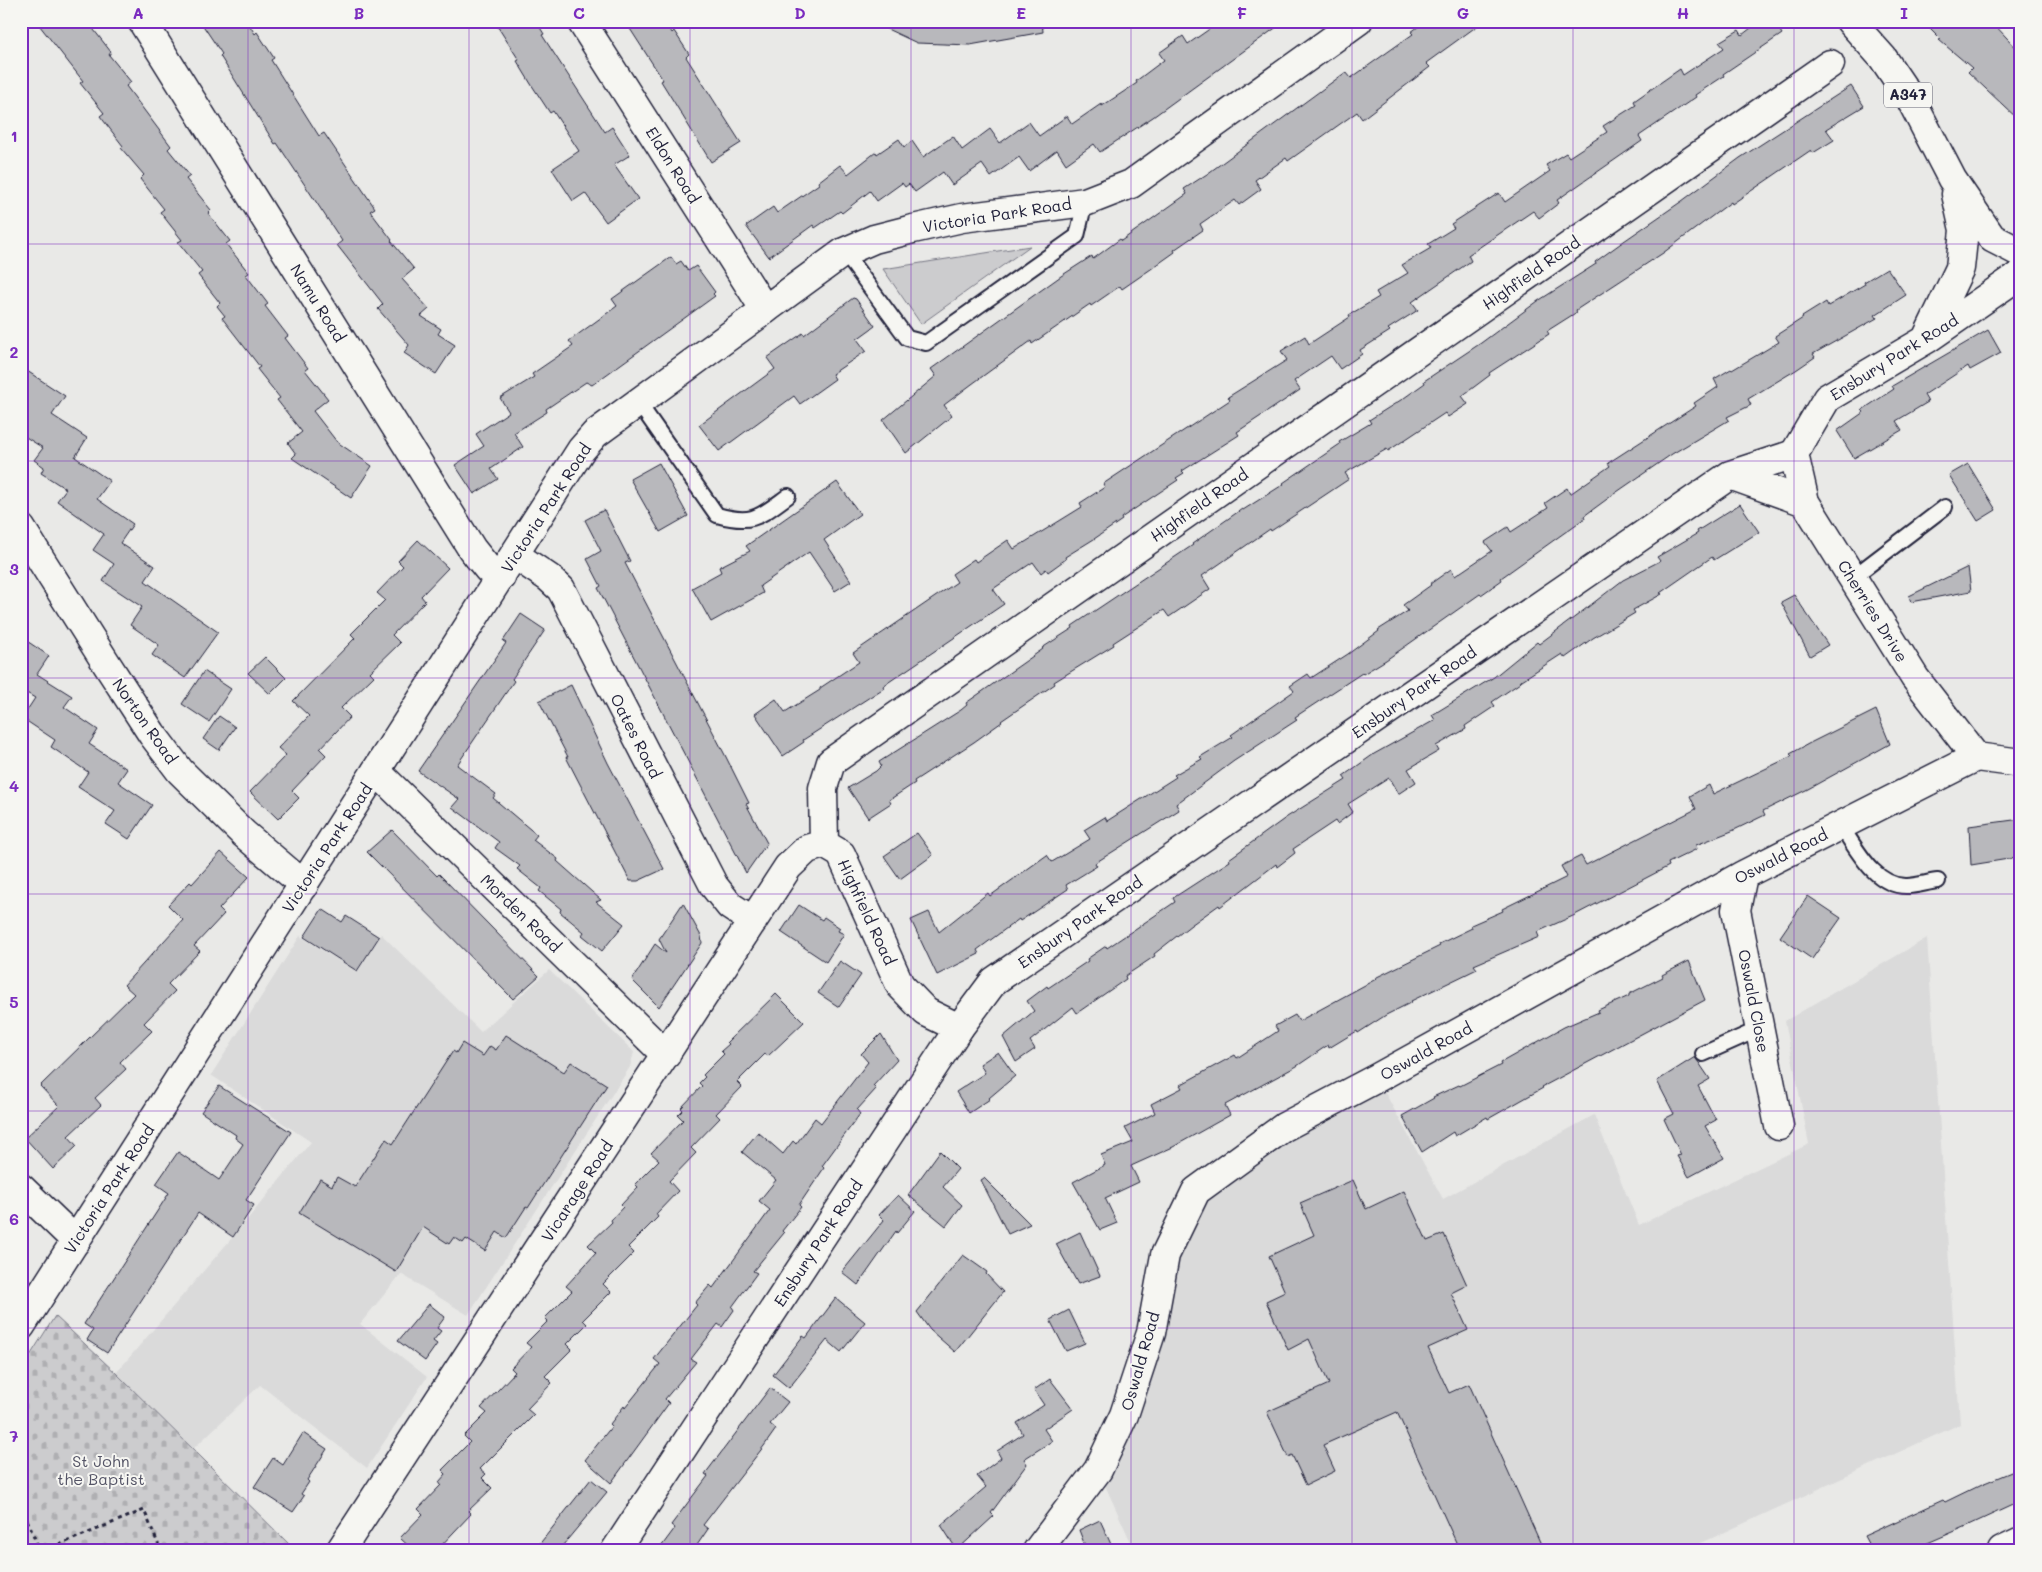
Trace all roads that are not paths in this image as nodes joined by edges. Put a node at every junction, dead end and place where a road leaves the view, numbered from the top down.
1 (142, 21) edge
2 (581, 21) edge
3 (1358, 21) edge
4 (1850, 21) edge
5 (1830, 64) dead end
6 (1952, 178) junction
7 (1085, 202) junction
8 (844, 252) junction
9 (2021, 253) edge
10 (2021, 274) edge
11 (765, 310) junction
12 (1927, 339) junction
13 (638, 402) junction
14 (1794, 454) junction
15 (1730, 475) junction
16 (788, 496) dead end
17 (1805, 502) junction
18 (1945, 506) dead end
19 (21, 528) edge
20 (515, 555) junction
21 (501, 577) junction
22 (1852, 578) junction
23 (1976, 757) junction
24 (2021, 763) edge
25 (376, 771) junction
26 (1841, 826) junction
27 (824, 844) junction
28 (1743, 875) junction
29 (1938, 881) dead end
30 (304, 885) junction
31 (753, 921) junction
32 (959, 1028) junction
33 (1759, 1029) junction
34 (1703, 1054) dead end
35 (666, 1055) junction
36 (1779, 1126) dead end
37 (21, 1188) edge
38 (76, 1241) junction
39 (21, 1326) edge
40 (2021, 1542) edge
41 (340, 1551) edge
42 (615, 1551) edge
43 (1037, 1551) edge
44 (2002, 1551) edge

1 - 21 street, Namu Road
2 - 11 street, Eldon Road
3 - 7 street, Victoria Park Road
4 - 6 street, A347
5 - 27 street, Highfield Road
6 - 9 street, A347
6 - 12 street, A347
7 - 8 street, Victoria Park Road
7 - 8 lane
8 - 11 street, Victoria Park Road
10 - 12 street, Ensbury Park Road
11 - 13 street, Victoria Park Road
12 - 14 street, Ensbury Park Road
13 - 16 lane
13 - 20 street, Victoria Park Road
14 - 15 street, Ensbury Park Road
14 - 17 street, Cherries Drive
15 - 17 street
15 - 32 street, Ensbury Park Road
17 - 22 street, Cherries Drive
18 - 22 lane
19 - 30 street, Norton Road
20 - 21 street, Victoria Park Road
20 - 31 street, Oates Road
21 - 25 street, Victoria Park Road
22 - 23 street, Cherries Drive
23 - 24 street
23 - 26 street, Oswald Road
25 - 30 street, Victoria Park Road
25 - 35 street, Morden Road
26 - 28 street, Oswald Road
26 - 29 lane
27 - 31 street, Vicarage Road
27 - 32 street, Highfield Road
28 - 33 street, Oswald Close
28 - 43 street, Oswald Road
30 - 38 street, Victoria Park Road
31 - 35 street, Vicarage Road
32 - 42 street, Ensbury Park Road
33 - 34 lane
33 - 36 street, Oswald Close
35 - 41 street, Vicarage Road
37 - 38 street
38 - 39 street, Victoria Park Road
40 - 44 street

